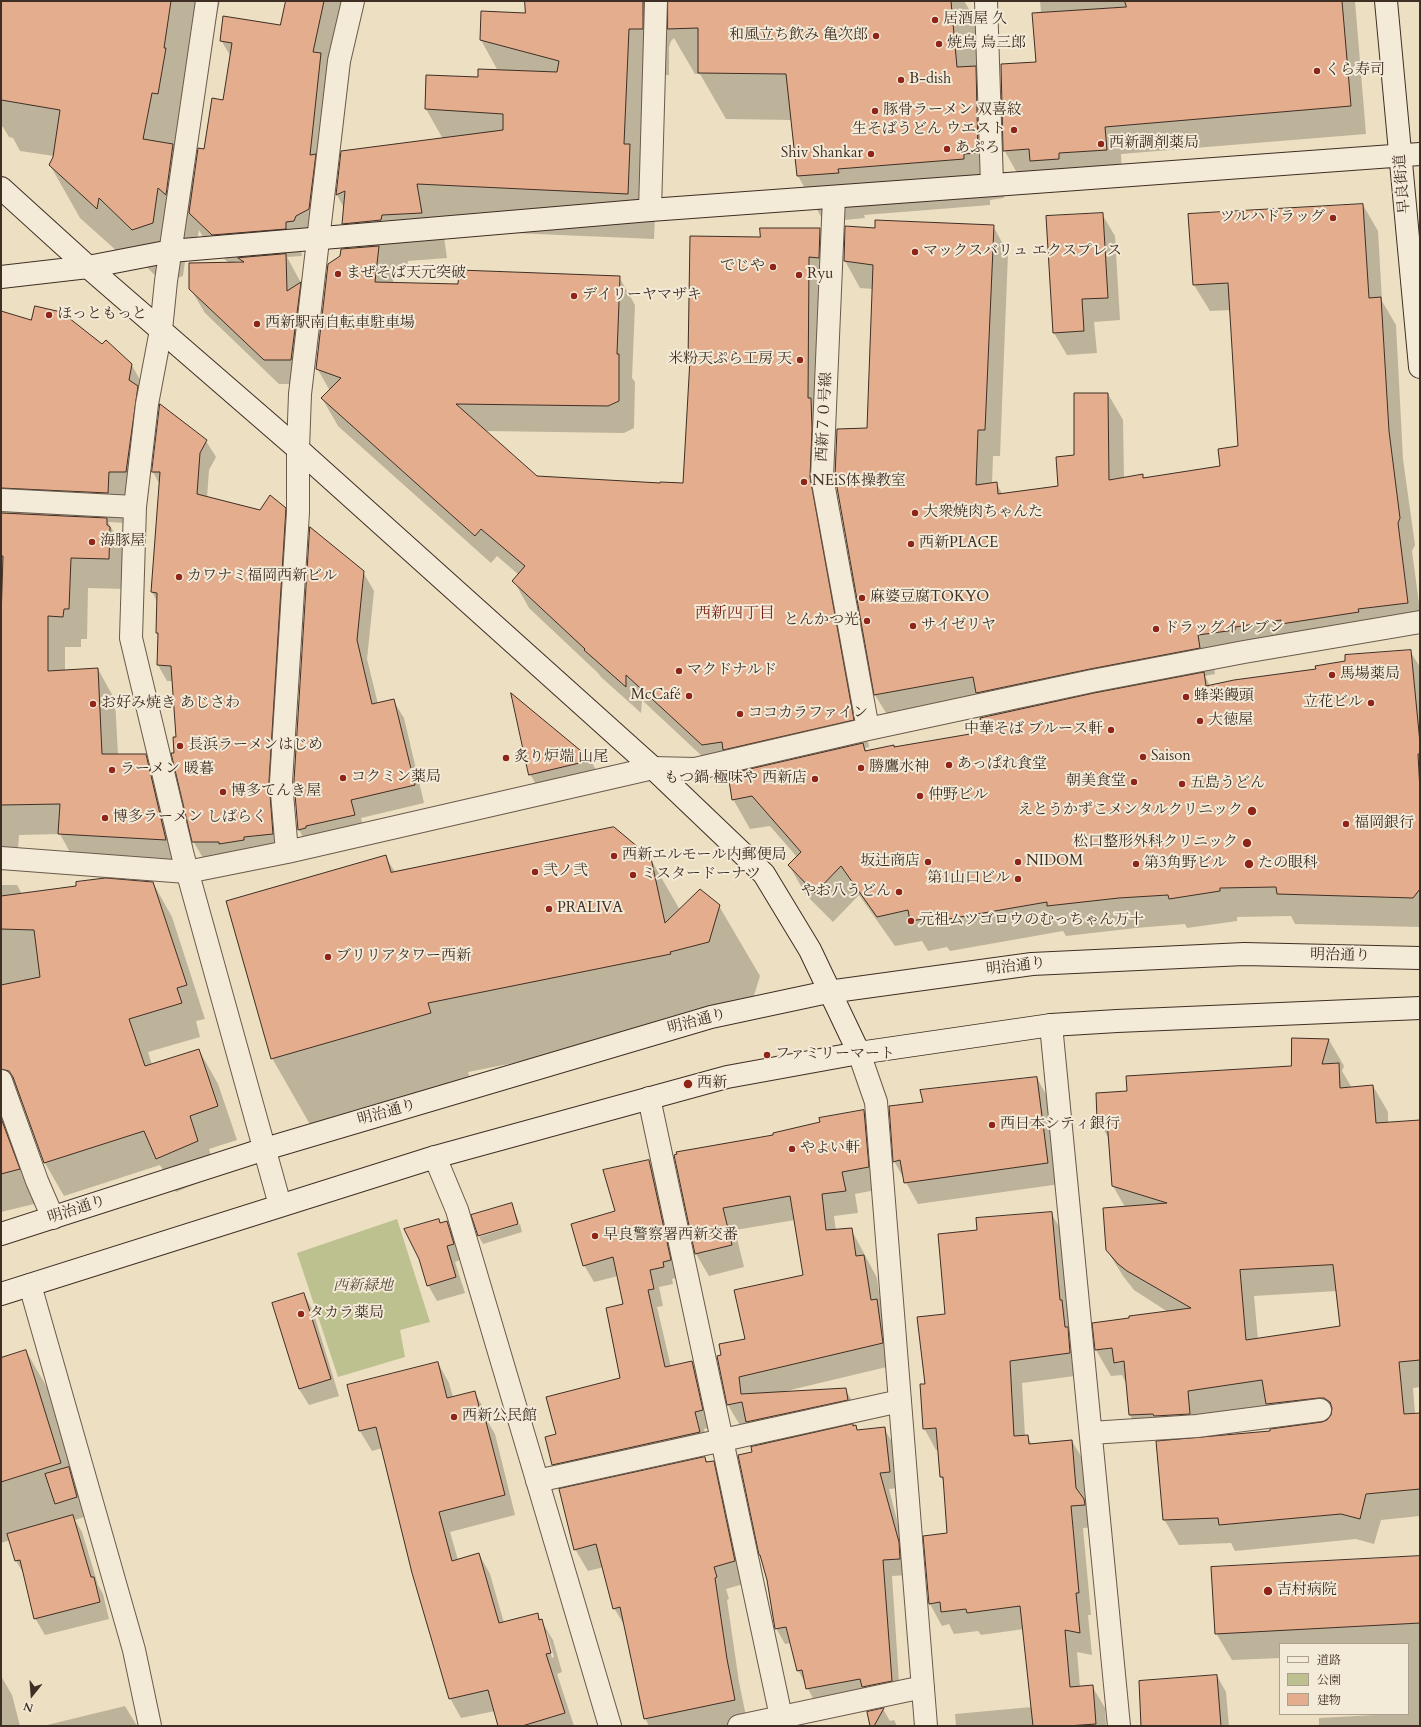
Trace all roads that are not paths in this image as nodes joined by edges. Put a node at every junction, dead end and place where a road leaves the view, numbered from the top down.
1 (207, 1) edge
2 (353, 1) edge
3 (656, 1) edge
4 (986, 1) edge
5 (1386, 1) edge
6 (1410, 155) edge
7 (992, 186) junction
8 (1, 188) edge
9 (834, 197) junction
10 (650, 210) junction
11 (319, 239) junction
12 (171, 251) junction
13 (88, 268) junction
14 (1, 277) edge
15 (161, 330) junction
16 (1420, 367) edge
17 (298, 449) junction
18 (1, 500) edge
19 (135, 507) junction
20 (1420, 622) edge
21 (868, 729) junction
22 (652, 768) junction
23 (287, 852) junction
24 (1, 858) edge
25 (187, 872) junction
26 (1420, 958) edge
27 (828, 992) junction
28 (1420, 1008) edge
29 (1051, 1025) junction
30 (859, 1053) junction
31 (1, 1081) edge
32 (648, 1098) junction
33 (265, 1149) junction
34 (435, 1158) junction
35 (280, 1206) junction
36 (53, 1218) junction
37 (1, 1234) edge
38 (30, 1285) junction
39 (1, 1294) edge
40 (900, 1401) junction
41 (1320, 1410) dead end
42 (1091, 1433) junction
43 (721, 1440) junction
44 (537, 1481) junction
45 (923, 1687) junction
46 (782, 1721) edge
47 (606, 1725) edge
48 (150, 1726) edge
49 (739, 1726) edge
50 (926, 1726) edge
51 (1119, 1726) edge

1 - 12 street
2 - 11 street
3 - 10 street
4 - 7 street
5 - 6 street, 早良街道
6 - 7 street
6 - 16 street, 早良街道
7 - 9 street
8 - 13 street
9 - 10 street
9 - 21 street, 西新７０号線
10 - 11 street
11 - 12 street
11 - 17 street
12 - 13 street
12 - 15 street
13 - 14 street
13 - 15 street
15 - 17 street
15 - 19 street
17 - 22 street
17 - 23 street
18 - 19 street
19 - 25 street
20 - 21 street
21 - 22 street
22 - 23 street
22 - 27 street
23 - 25 street
24 - 25 street
25 - 33 street
26 - 27 street, 明治通り
27 - 30 street
27 - 33 street, 明治通り
28 - 29 street
29 - 30 street
29 - 42 street
30 - 32 street
30 - 40 street
31 - 36 street
32 - 34 street
32 - 43 street
33 - 35 street
33 - 36 street, 明治通り
34 - 35 street
34 - 44 street
35 - 38 street
36 - 37 street, 明治通り
38 - 39 street
38 - 48 street
40 - 43 street
40 - 45 street
41 - 42 street
42 - 51 street
43 - 44 street
43 - 46 street
44 - 47 street
45 - 46 street
45 - 50 street
46 - 49 street

